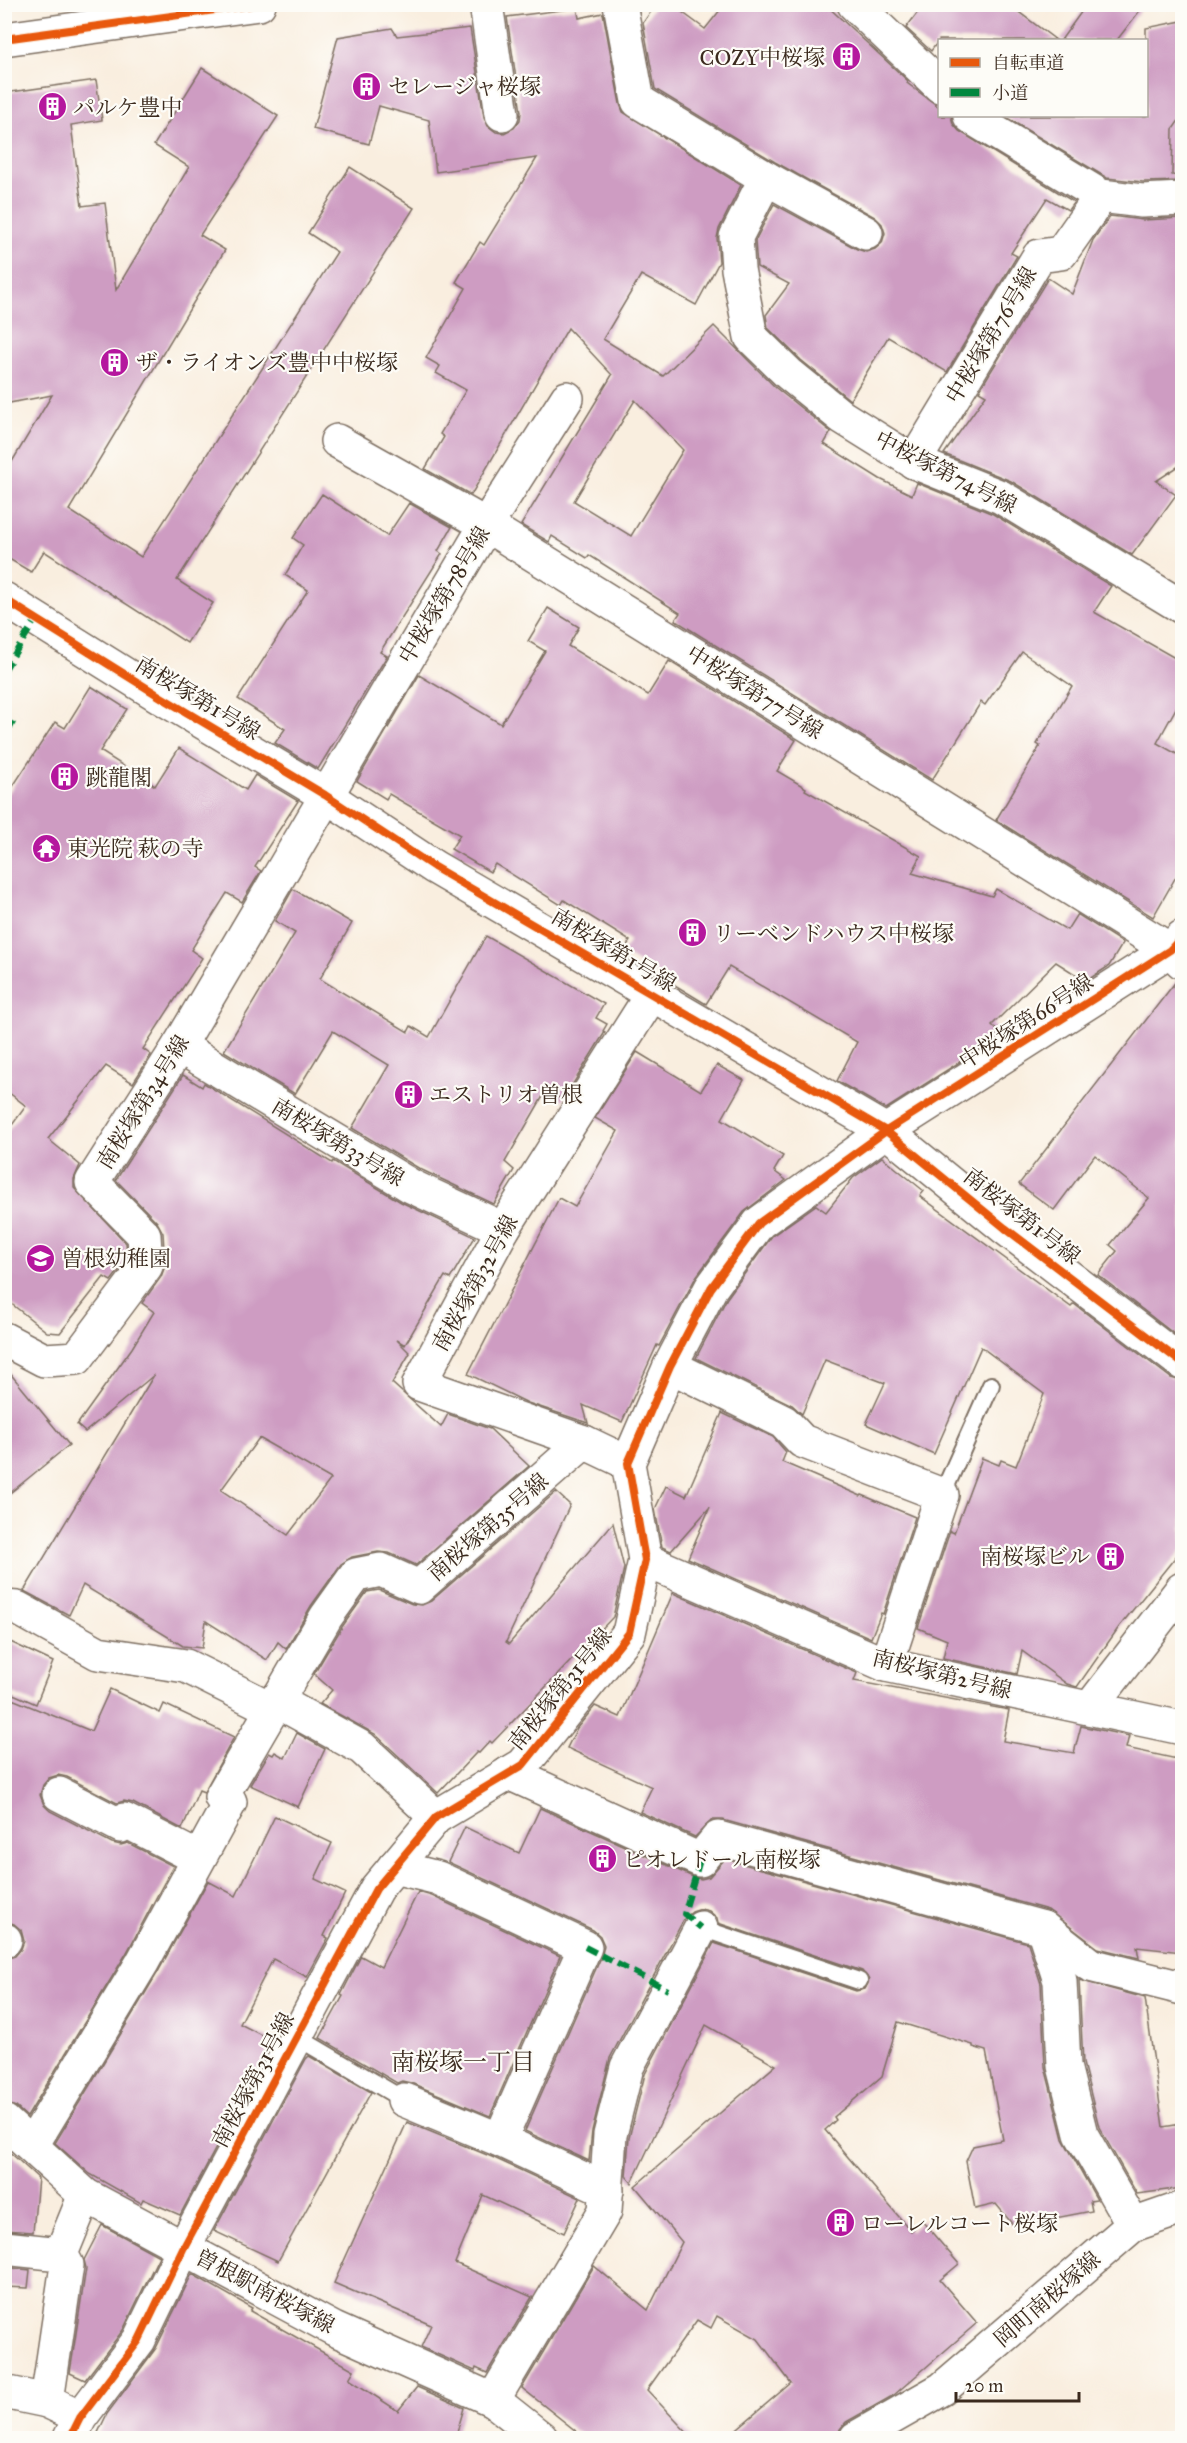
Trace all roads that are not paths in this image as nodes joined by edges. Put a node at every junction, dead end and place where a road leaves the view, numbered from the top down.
1 (259, 4) edge
2 (486, 4) edge
3 (620, 4) edge
4 (854, 4) edge
5 (4, 39) edge
6 (938, 85) edge
7 (502, 114) dead end
8 (971, 117) edge
9 (766, 178) junction
10 (1101, 195) junction
11 (1182, 199) edge
12 (866, 233) dead end
13 (567, 398) dead end
14 (337, 441) dead end
15 (914, 462) junction
16 (486, 525) junction
17 (4, 599) edge
18 (1182, 607) edge
19 (325, 795) junction
20 (1178, 949) edge
21 (652, 994) junction
22 (179, 1046) junction
23 (886, 1131) junction
24 (503, 1229) junction
25 (4, 1339) edge
26 (1182, 1363) edge
27 (670, 1366) junction
28 (991, 1385) dead end
29 (584, 1442) junction
30 (628, 1462) junction
31 (942, 1495) junction
32 (645, 1560) junction
33 (1182, 1589) edge
34 (4, 1607) edge
35 (886, 1665) junction
36 (277, 1701) junction
37 (1090, 1708) junction
38 (1182, 1728) edge
39 (509, 1773) junction
40 (59, 1794) dead end
41 (436, 1817) junction
42 (198, 1858) junction
43 (394, 1867) junction
44 (701, 1928) joint
45 (1043, 1928) junction
46 (859, 1981) dead end
47 (1182, 1988) edge
48 (297, 2037) junction
49 (404, 2100) joint
50 (4, 2121) edge
51 (500, 2140) junction
52 (32, 2145) junction
53 (607, 2190) junction
54 (85, 2195) junction
55 (1182, 2208) edge
56 (1132, 2226) junction
57 (184, 2247) junction
58 (4, 2248) edge
59 (61, 2254) junction
60 (4, 2392) edge
61 (493, 2400) junction
62 (47, 2401) junction
63 (75, 2428) edge
64 (541, 2439) edge
65 (856, 2439) edge

1 - 5 street
2 - 7 street
3 - 9 street
4 - 6 street
8 - 10 street
9 - 12 street
9 - 15 street, 中桜塚第74号線
10 - 11 street
10 - 15 street, 中桜塚第76号線
13 - 16 street, 中桜塚第78号線
14 - 16 street, 中桜塚第77号線
15 - 18 street, 中桜塚第74号線
16 - 19 street, 中桜塚第78号線
16 - 20 street, 中桜塚第77号線
17 - 19 street, 南桜塚第1号線
19 - 21 street, 南桜塚第1号線
19 - 22 street, 南桜塚第34号線
20 - 23 street, 中桜塚第66号線
21 - 23 street, 南桜塚第1号線
21 - 24 street, 南桜塚第32号線
22 - 24 street, 南桜塚第33号線
22 - 25 street, 南桜塚第34号線
23 - 26 street, 南桜塚第1号線
23 - 27 street
24 - 29 street, 南桜塚第32号線
27 - 30 street
27 - 31 street
28 - 31 lane
29 - 30 street, 南桜塚第32号線
29 - 36 street, 南桜塚第35号線
30 - 32 street, 南桜塚第31号線
31 - 35 street
32 - 35 street, 南桜塚第2号線
32 - 39 street, 南桜塚第31号線
33 - 37 street
34 - 36 street
35 - 37 street, 南桜塚第2号線
36 - 41 street
36 - 42 street
37 - 38 street, 南桜塚第2号線
39 - 41 street, 南桜塚第31号線
39 - 45 street
40 - 42 street
41 - 43 street, 南桜塚第31号線
42 - 52 street
43 - 48 street, 南桜塚第31号線
43 - 51 street
44 - 46 lane
44 - 53 street
45 - 47 street
45 - 56 street
48 - 49 lane
48 - 57 street, 南桜塚第31号線
49 - 51 street
50 - 52 street, 曽根駅南桜塚線
51 - 53 street
52 - 54 street, 曽根駅南桜塚線
53 - 61 street
54 - 57 street, 曽根駅南桜塚線
54 - 59 street
55 - 56 street, 岡町南桜塚線
56 - 65 street, 岡町南桜塚線
57 - 61 street, 曽根駅南桜塚線
57 - 63 street, 南桜塚第31号線
58 - 59 street
59 - 62 street
60 - 62 street
61 - 64 street, 曽根駅南桜塚線
62 - 63 street

